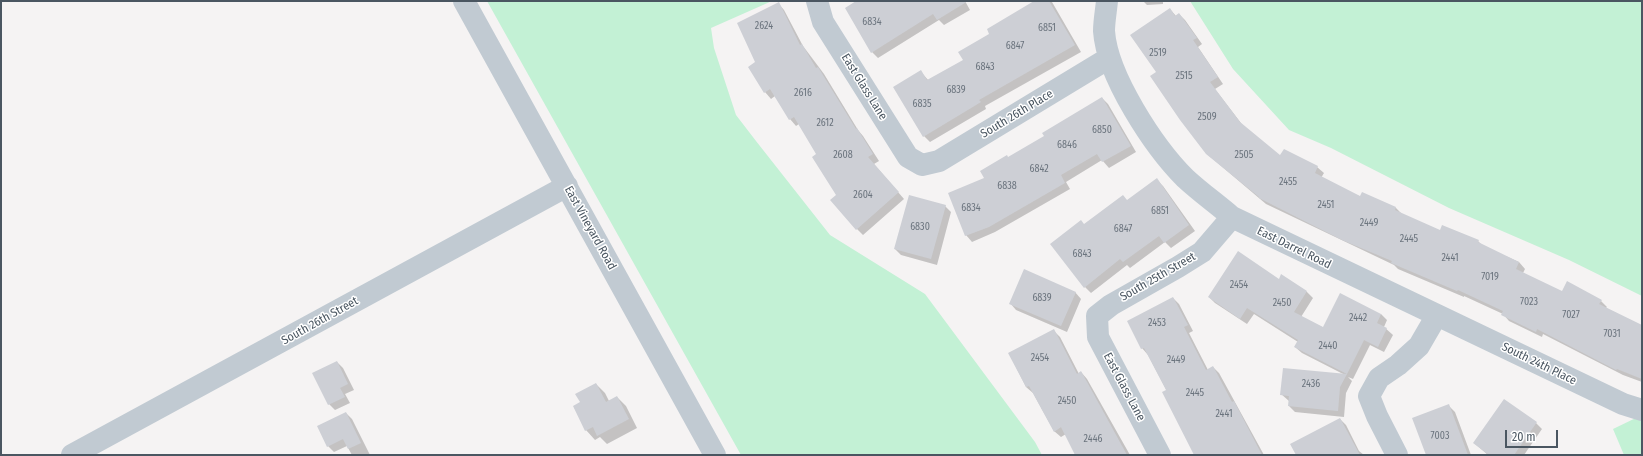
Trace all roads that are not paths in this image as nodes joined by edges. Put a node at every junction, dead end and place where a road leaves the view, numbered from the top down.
1 (464, 1) edge
2 (817, 1) edge
3 (1107, 1) edge
4 (1109, 58) junction
5 (922, 165) joint
6 (567, 186) junction
7 (1232, 217) junction
8 (1437, 315) junction
9 (1096, 316) joint
10 (1642, 410) edge
11 (72, 455) edge
12 (715, 455) edge
13 (1160, 455) edge
14 (1397, 455) edge

1 - 6 street, East Vineyard Road
2 - 5 street, East Glass Lane
3 - 4 street, East Darrel Road
4 - 5 street, South 26th Place
4 - 7 street, East Darrel Road
6 - 11 street, South 26th Street
6 - 12 street, East Vineyard Road
7 - 8 street, East Darrel Road
7 - 9 street, South 25th Street
8 - 10 street, South 24th Place
8 - 14 street
9 - 13 street, East Glass Lane

